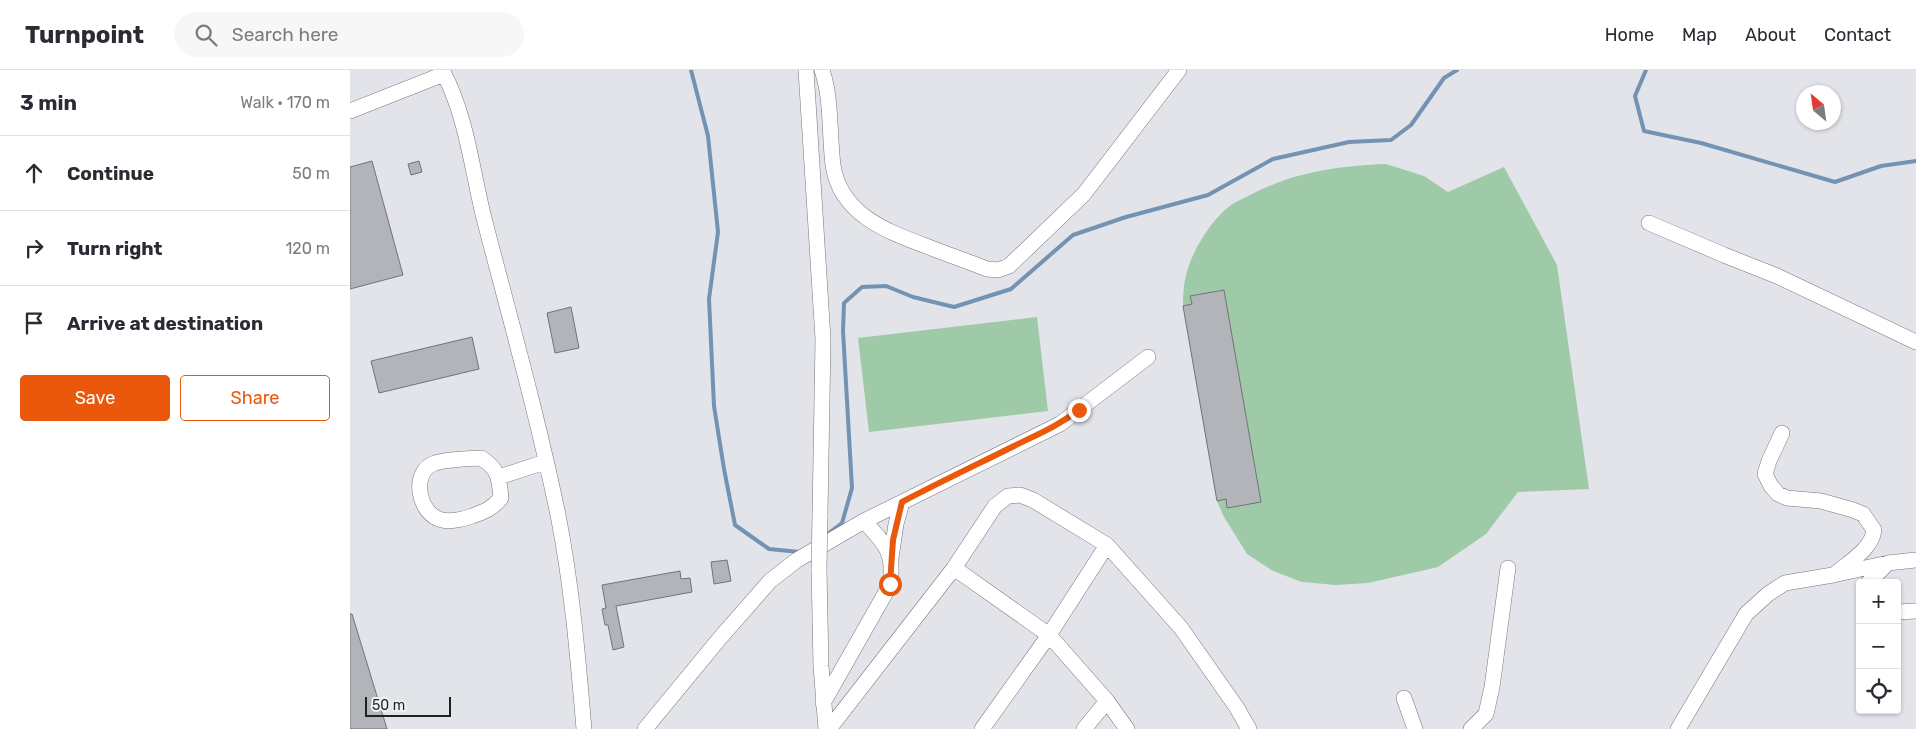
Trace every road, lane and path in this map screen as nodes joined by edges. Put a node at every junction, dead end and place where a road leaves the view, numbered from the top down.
1 (806, 70) edge
2 (822, 70) edge
3 (1179, 70) edge
4 (443, 72) edge
5 (350, 111) edge
6 (1649, 223) dead end
7 (1916, 342) edge
8 (1148, 357) dead end
9 (1782, 433) dead end
10 (545, 462) junction
11 (499, 477) junction
12 (902, 502) junction
13 (864, 521) junction
14 (1107, 545) junction
15 (891, 558) junction
16 (1916, 560) edge
17 (1888, 563) junction
18 (954, 568) junction
19 (1508, 568) dead end
20 (1833, 575) junction
21 (1872, 579) edge
22 (1916, 611) edge
23 (1901, 612) edge
24 (1049, 635) junction
25 (1404, 698) dead end
26 (1107, 701) junction
27 (823, 703) junction
28 (584, 729) edge
29 (645, 729) edge
30 (827, 729) edge
31 (982, 729) edge
32 (1084, 729) edge
33 (1127, 729) edge
34 (1249, 729) edge
35 (1415, 729) edge
36 (1471, 729) edge
37 (1678, 729) edge

1 - 27 street, bridge
2 - 3 street
4 - 5 street
4 - 10 street
6 - 7 street
8 - 12 street
9 - 20 street
10 - 11 street
10 - 28 street
11 - 11 street
12 - 13 street
12 - 15 street
13 - 15 street
13 - 29 street
14 - 18 street
14 - 24 street
14 - 34 street
15 - 27 street
16 - 17 street
17 - 20 street
17 - 21 street
18 - 24 street
18 - 30 street
19 - 36 street
20 - 37 street
22 - 23 street
24 - 26 street
24 - 31 street
25 - 35 street
26 - 32 street
26 - 33 street
27 - 30 street

